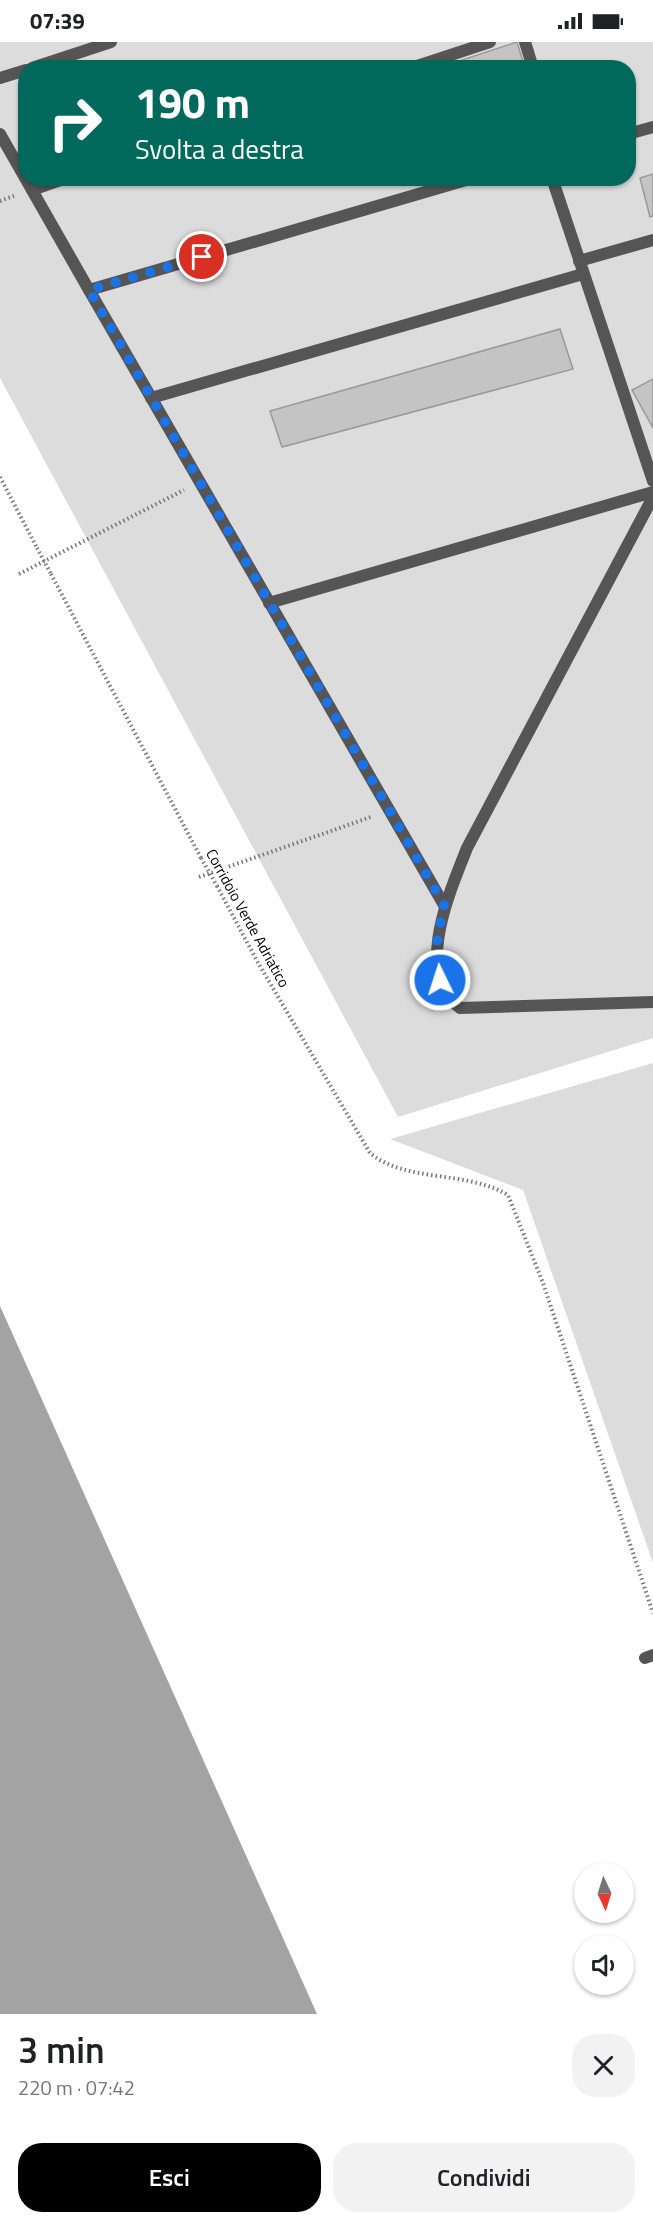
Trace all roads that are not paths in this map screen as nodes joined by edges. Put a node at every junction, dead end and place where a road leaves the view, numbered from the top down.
1 (111, 42) edge
2 (490, 42) edge
3 (525, 42) edge
4 (56, 60) edge
5 (435, 60) edge
6 (531, 60) edge
7 (18, 72) edge
8 (0, 78) edge
9 (653, 127) edge
10 (636, 132) edge
11 (0, 134) edge
12 (18, 166) edge
13 (30, 186) edge
14 (43, 186) edge
15 (445, 186) edge
16 (555, 186) edge
17 (32, 190) junction
18 (653, 240) edge
19 (579, 261) junction
20 (583, 274) junction
21 (89, 290) junction
22 (151, 398) junction
23 (653, 481) edge
24 (653, 492) edge
25 (653, 497) edge
26 (269, 603) junction
27 (444, 905) junction
28 (653, 1002) edge

1 - 4 lane
2 - 5 lane
3 - 6 lane
7 - 8 lane
9 - 10 lane
11 - 12 lane
13 - 17 lane
14 - 17 lane
15 - 21 lane
16 - 19 lane
17 - 21 lane
18 - 19 lane
19 - 20 lane
20 - 22 lane
20 - 23 lane
21 - 22 lane
22 - 26 lane
24 - 26 lane
25 - 27 lane
26 - 27 lane
27 - 28 lane

